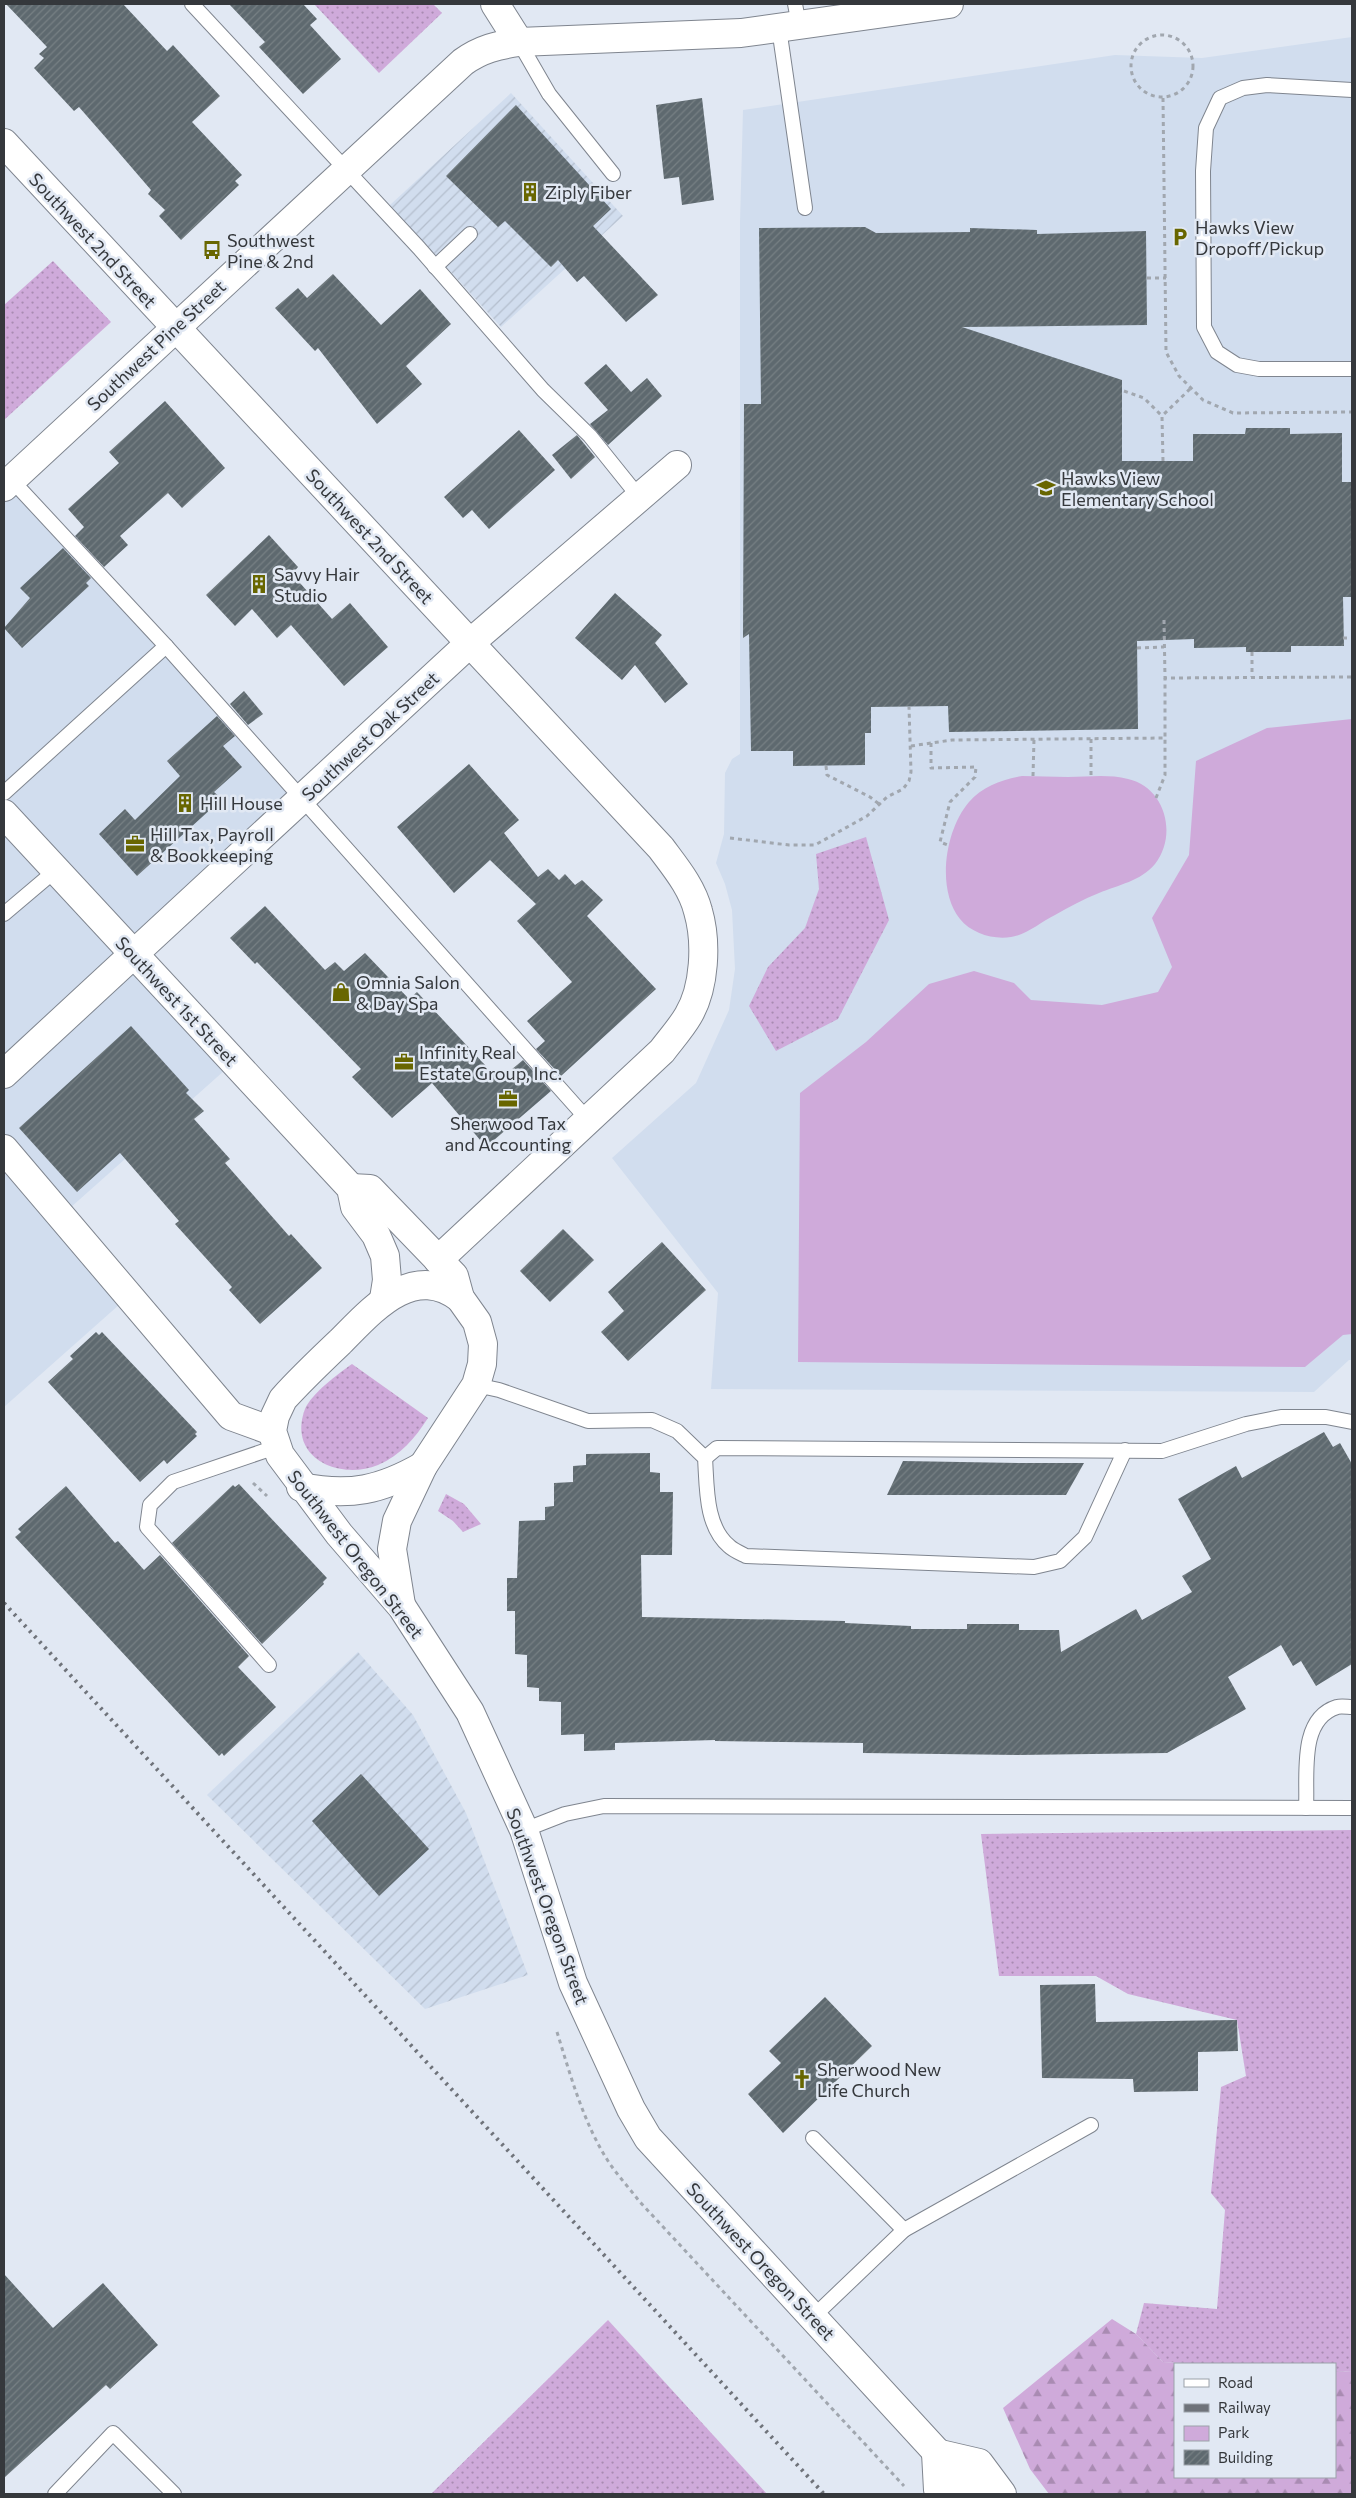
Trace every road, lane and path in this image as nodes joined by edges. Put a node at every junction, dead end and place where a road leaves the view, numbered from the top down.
1 (192, 4) edge
2 (495, 4) edge
3 (947, 4) edge
4 (791, 19) edge
5 (1171, 35) joint
6 (519, 42) junction
7 (1352, 90) edge
8 (4, 143) edge
9 (346, 169) junction
10 (613, 174) dead end
11 (805, 208) dead end
12 (470, 234) dead end
13 (435, 267) junction
14 (1147, 278) dead end
15 (1166, 278) dead end
16 (175, 328) junction
17 (1352, 369) edge
18 (1191, 388) dead end
19 (1124, 391) dead end
20 (1162, 416) junction
21 (1163, 461) dead end
22 (677, 466) dead end
23 (6, 480) edge
24 (640, 497) junction
25 (1164, 620) dead end
26 (1343, 638) dead end
27 (1352, 638) edge
28 (470, 643) junction
29 (166, 646) junction
30 (1164, 647) junction
31 (1137, 648) dead end
32 (1252, 652) dead end
33 (1252, 677) junction
34 (1352, 677) edge
35 (1165, 678) junction
36 (909, 707) dead end
37 (1165, 738) junction
38 (1034, 739) junction
39 (1091, 739) junction
40 (931, 743) junction
41 (910, 746) junction
42 (826, 766) dead end
43 (1033, 776) dead end
44 (1091, 776) dead end
45 (4, 793) edge
46 (303, 798) junction
47 (1156, 798) dead end
48 (878, 804) junction
49 (4, 814) edge
50 (730, 838) dead end
51 (950, 846) dead end
52 (56, 870) junction
53 (4, 914) edge
54 (133, 953) junction
55 (4, 1074) edge
56 (588, 1120) junction
57 (4, 1149) edge
58 (351, 1188) junction
59 (438, 1260) junction
60 (460, 1298) junction
61 (384, 1299) junction
62 (476, 1385) junction
63 (1352, 1422) edge
64 (274, 1439) junction
65 (1125, 1450) junction
66 (705, 1458) junction
67 (423, 1466) junction
68 (301, 1486) junction
69 (402, 1607) junction
70 (269, 1665) dead end
71 (1352, 1707) edge
72 (1306, 1808) junction
73 (1352, 1808) edge
74 (524, 1830) junction
75 (1091, 2125) dead end
76 (813, 2138) dead end
77 (904, 2230) junction
78 (813, 2317) junction
79 (936, 2453) junction
80 (55, 2494) edge
81 (174, 2494) edge
82 (942, 2494) edge
83 (973, 2494) edge
84 (1002, 2494) edge

1 - 9 lane
2 - 6 main road
3 - 4 main road, Southwest Pine Street
4 - 6 main road, Southwest Pine Street
4 - 11 lane
5 - 5 path
6 - 9 main road, Southwest Pine Street
6 - 10 lane
7 - 17 lane
8 - 16 main road, Southwest 2nd Street
9 - 13 lane
9 - 16 main road, Southwest Pine Street
12 - 13 lane
13 - 24 lane
14 - 15 path
16 - 23 main road, Southwest Pine Street
16 - 28 main road, Southwest 2nd Street
18 - 20 path
19 - 20 path
20 - 21 path
22 - 24 main road, Southwest Oak Street
23 - 29 lane
24 - 28 main road, Southwest Oak Street
25 - 30 path
26 - 27 path
28 - 46 main road, Southwest Oak Street
28 - 56 main road, Southwest 2nd Street
29 - 45 lane
29 - 46 lane
30 - 31 path
30 - 35 path
32 - 33 path
33 - 34 path
33 - 35 path
35 - 37 path
36 - 41 path
37 - 39 path
37 - 47 path
38 - 39 path
38 - 40 path
38 - 43 path
39 - 44 path
40 - 41 path
40 - 51 path
41 - 48 path
42 - 48 path
46 - 54 main road, Southwest Oak Street
46 - 56 lane
48 - 50 path
49 - 52 main road, Southwest 1st Street
52 - 53 lane
52 - 54 main road, Southwest 1st Street
54 - 55 main road, Southwest Oak Street
54 - 58 main road, Southwest 1st Street
56 - 59 main road, Southwest 2nd Street
57 - 64 main road
58 - 59 main road
58 - 61 main road, Southwest 1st Street
59 - 60 main road
60 - 61 main road
60 - 62 main road
61 - 64 main road
62 - 66 lane
62 - 67 main road
63 - 65 lane
64 - 68 main road, Southwest Oregon Street
64 - 70 lane
65 - 66 lane
65 - 66 lane
67 - 68 main road
67 - 69 main road
68 - 69 main road, Southwest Oregon Street
69 - 74 main road, Southwest Oregon Street
71 - 72 lane
72 - 73 lane
72 - 74 lane
74 - 78 main road, Southwest Oregon Street
75 - 77 lane
76 - 77 lane
77 - 78 lane
78 - 79 main road, Southwest Oregon Street
79 - 82 main road
79 - 83 main road, Southwest Oregon Street
79 - 84 main road
80 - 81 lane

